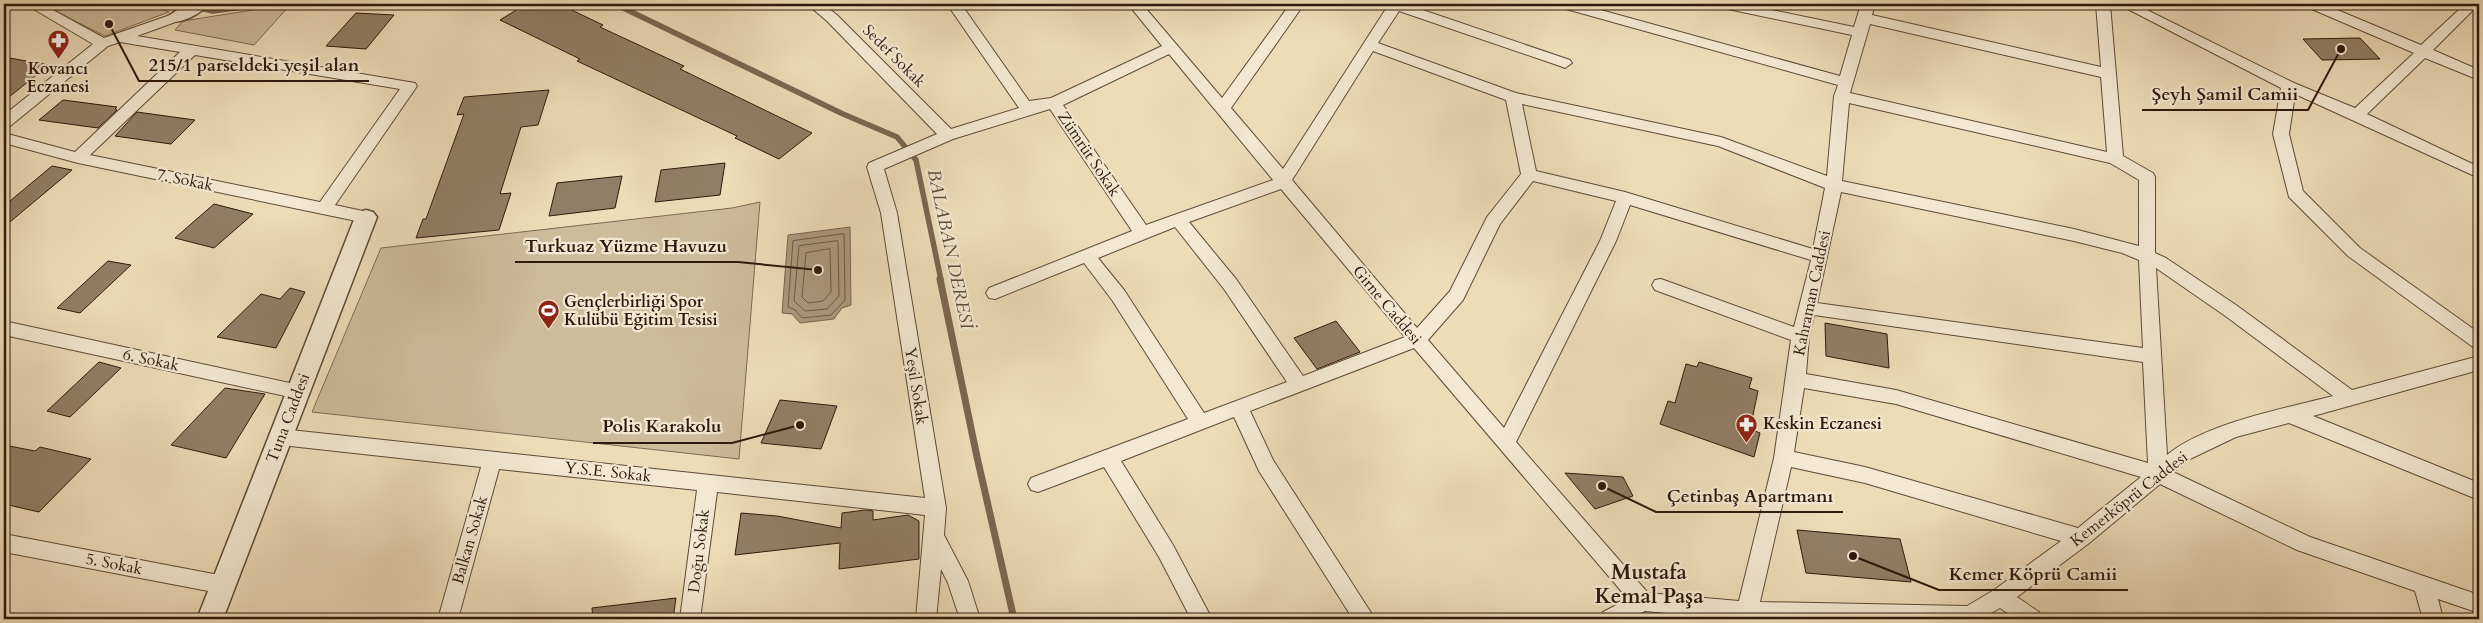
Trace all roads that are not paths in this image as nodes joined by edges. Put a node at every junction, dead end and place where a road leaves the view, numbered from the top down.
1 (32, 4) edge
2 (199, 4) edge
3 (814, 4) edge
4 (954, 4) edge
5 (1135, 4) edge
6 (1297, 4) edge
7 (1396, 4) edge
8 (1564, 4) edge
9 (1723, 4) edge
10 (2103, 4) edge
11 (2125, 4) edge
12 (2312, 4) edge
13 (2473, 4) edge
14 (176, 17) joint
15 (1864, 18) edge
16 (109, 40) junction
17 (1370, 45) junction
18 (1171, 48) junction
19 (191, 50) junction
20 (2424, 52) junction
21 (1565, 63) dead end
22 (2108, 74) junction
23 (2479, 75) edge
24 (2289, 86) junction
25 (1844, 89) junction
26 (1514, 97) junction
27 (1054, 103) junction
28 (1222, 109) junction
29 (2357, 115) junction
30 (4, 123) edge
31 (948, 135) junction
32 (4, 138) edge
33 (78, 158) junction
34 (2115, 159) junction
35 (2479, 174) edge
36 (1529, 175) junction
37 (1283, 182) junction
38 (1834, 186) junction
39 (1625, 198) junction
40 (324, 208) junction
41 (366, 218) joint
42 (1178, 220) junction
43 (1142, 233) junction
44 (1087, 255) junction
45 (1820, 256) junction
46 (2147, 257) junction
47 (1661, 285) dead end
48 (995, 293) dead end
49 (1808, 308) junction
50 (4, 328) edge
51 (1800, 336) junction
52 (1417, 340) junction
53 (2479, 342) edge
54 (2152, 356) junction
55 (2479, 363) edge
56 (1796, 379) junction
57 (1299, 385) junction
58 (299, 392) junction
59 (2349, 398) junction
60 (1239, 407) junction
61 (2290, 414) junction
62 (1200, 423) junction
63 (281, 437) junction
64 (1506, 443) junction
65 (1108, 457) junction
66 (1784, 458) junction
67 (492, 460) junction
68 (2158, 474) junction
69 (708, 483) junction
70 (1038, 484) dead end
71 (2479, 492) edge
72 (936, 508) junction
73 (934, 537) junction
74 (2081, 538) junction
75 (4, 543) edge
76 (2424, 584) junction
77 (224, 585) junction
78 (2001, 597) junction
79 (1644, 602) junction
80 (2479, 604) edge
81 (1747, 611) junction
82 (1929, 617) edge
83 (210, 619) edge
84 (448, 619) edge
85 (690, 619) edge
86 (926, 619) edge
87 (970, 619) edge
88 (1202, 619) edge
89 (1365, 619) edge
90 (1610, 619) edge
91 (2032, 619) edge
92 (2433, 619) edge

1 - 16 street
2 - 14 street
3 - 31 street, Sedef Sokak
4 - 27 street, Zümrüt Sokak
5 - 18 street, Girne Caddesi
6 - 28 street
7 - 17 street
7 - 21 street
8 - 25 street
9 - 15 street
10 - 22 street
11 - 24 street
12 - 20 street
13 - 20 street
14 - 16 street
15 - 22 street
15 - 25 street, Kahraman Caddesi
16 - 19 street
16 - 30 street
17 - 26 street
17 - 37 street
18 - 27 street
18 - 28 street, Girne Caddesi
19 - 33 street
19 - 40 street
20 - 23 street
20 - 29 street
22 - 34 street
24 - 29 street
24 - 53 street
25 - 34 street
25 - 38 street, Kahraman Caddesi
26 - 36 street
26 - 38 street
27 - 31 street
27 - 43 street, Zümrüt Sokak
28 - 37 street, Girne Caddesi
29 - 35 street
31 - 72 street, Yeşil Sokak
32 - 33 street, 7. Sokak
33 - 40 street, 7. Sokak
34 - 46 street
36 - 39 street
36 - 52 street
37 - 42 street
37 - 52 street, Girne Caddesi
38 - 45 street, Kahraman Caddesi
38 - 46 street
39 - 45 street
39 - 64 street
40 - 41 street, 7. Sokak
41 - 58 street, Tuna Caddesi
42 - 43 street
42 - 57 street
43 - 44 street
44 - 48 street
44 - 62 street
45 - 49 street, Kahraman Caddesi
46 - 54 street
46 - 59 street
47 - 51 street
49 - 51 street, Kahraman Caddesi
49 - 54 street
50 - 58 street, 6. Sokak
51 - 56 street, Kahraman Caddesi
52 - 57 street
52 - 64 street, Girne Caddesi
54 - 68 street
55 - 59 street, Kemerköprü Caddesi
56 - 66 street, Kahraman Caddesi
56 - 68 street
57 - 60 street
58 - 63 street, Tuna Caddesi
59 - 61 street, Kemerköprü Caddesi
60 - 62 street
60 - 89 street
61 - 68 street, Kemerköprü Caddesi
61 - 71 street
62 - 65 street
63 - 67 street, Y.S.E. Sokak
63 - 77 street, Tuna Caddesi
64 - 79 street, Girne Caddesi
65 - 70 street
65 - 88 street
66 - 74 street
66 - 81 street, Kahraman Caddesi
67 - 69 street, Y.S.E. Sokak
67 - 84 street, Balkan Sokak
68 - 74 street, Kemerköprü Caddesi
68 - 76 street
69 - 72 street, Y.S.E. Sokak
69 - 85 street, Doğu Sokak
72 - 73 street, Yeşil Sokak
73 - 86 street, Yeşil Sokak
73 - 87 street
74 - 78 street, Kemerköprü Caddesi
75 - 77 street, 5. Sokak
76 - 80 street
76 - 92 street
77 - 83 street, Tuna Caddesi
78 - 82 street, Kemerköprü Caddesi
78 - 91 street
79 - 81 street, Kemerköprü Caddesi
79 - 90 street
81 - 82 street, Kemerköprü Caddesi

